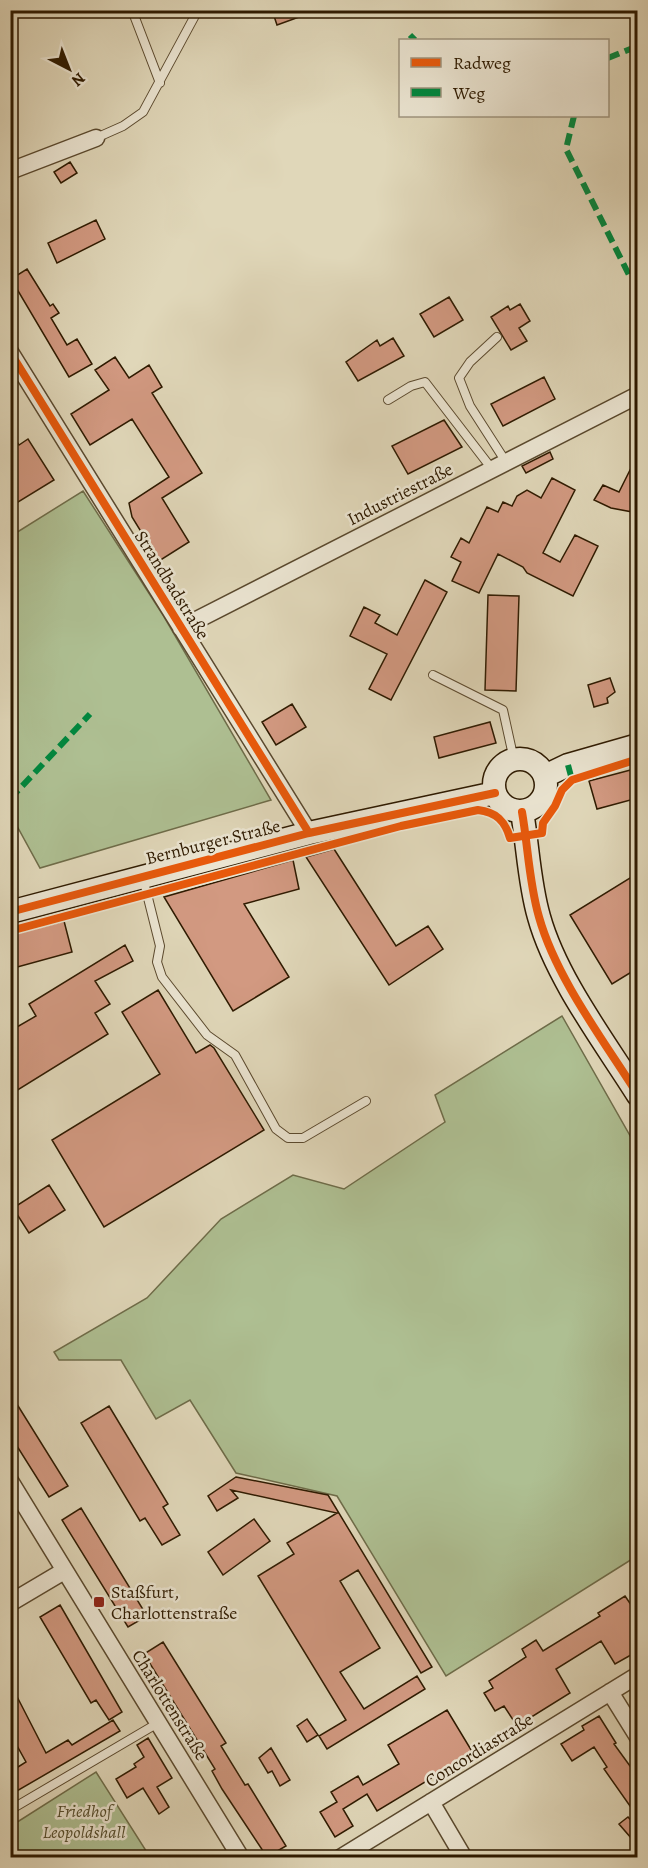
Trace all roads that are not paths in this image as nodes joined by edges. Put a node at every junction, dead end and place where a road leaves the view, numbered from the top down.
1 (132, 10) edge
2 (198, 10) edge
3 (160, 83) junction
4 (96, 138) joint
5 (10, 171) edge
6 (497, 337) dead end
7 (10, 352) edge
8 (638, 395) edge
9 (388, 400) dead end
10 (499, 466) junction
11 (181, 628) junction
12 (433, 675) dead end
13 (638, 745) edge
14 (514, 760) junction
15 (545, 776) junction
16 (495, 793) junction
17 (522, 812) junction
18 (309, 833) junction
19 (142, 876) junction
20 (10, 912) edge
21 (638, 1095) edge
22 (366, 1101) dead end
23 (10, 1481) edge
24 (64, 1571) junction
25 (10, 1604) edge
26 (638, 1675) edge
27 (610, 1692) junction
28 (158, 1723) junction
29 (638, 1737) edge
30 (431, 1802) junction
31 (10, 1810) edge
32 (241, 1857) edge
33 (340, 1857) edge
34 (464, 1857) edge

1 - 3 lane
2 - 3 lane
3 - 4 lane
4 - 5 street
6 - 10 lane
7 - 11 street, Strandbadstraße
8 - 10 street, Industriestraße
9 - 10 lane
10 - 11 street, Industriestraße
11 - 18 street, Strandbadstraße
12 - 14 lane
13 - 15 main road
14 - 15 main road
14 - 16 main road
15 - 17 main road
16 - 17 main road
16 - 18 main road, Bernburger Straße
17 - 21 main road
18 - 19 main road, Bernburger Straße
19 - 20 main road, Bernburger Straße
19 - 22 lane
23 - 24 street, Charlottenstraße
24 - 25 street
24 - 28 street, Charlottenstraße
26 - 27 street, Concordiastraße
27 - 29 street
27 - 30 street, Concordiastraße
28 - 31 lane
28 - 32 street, Charlottenstraße
30 - 33 street, Concordiastraße
30 - 34 street

